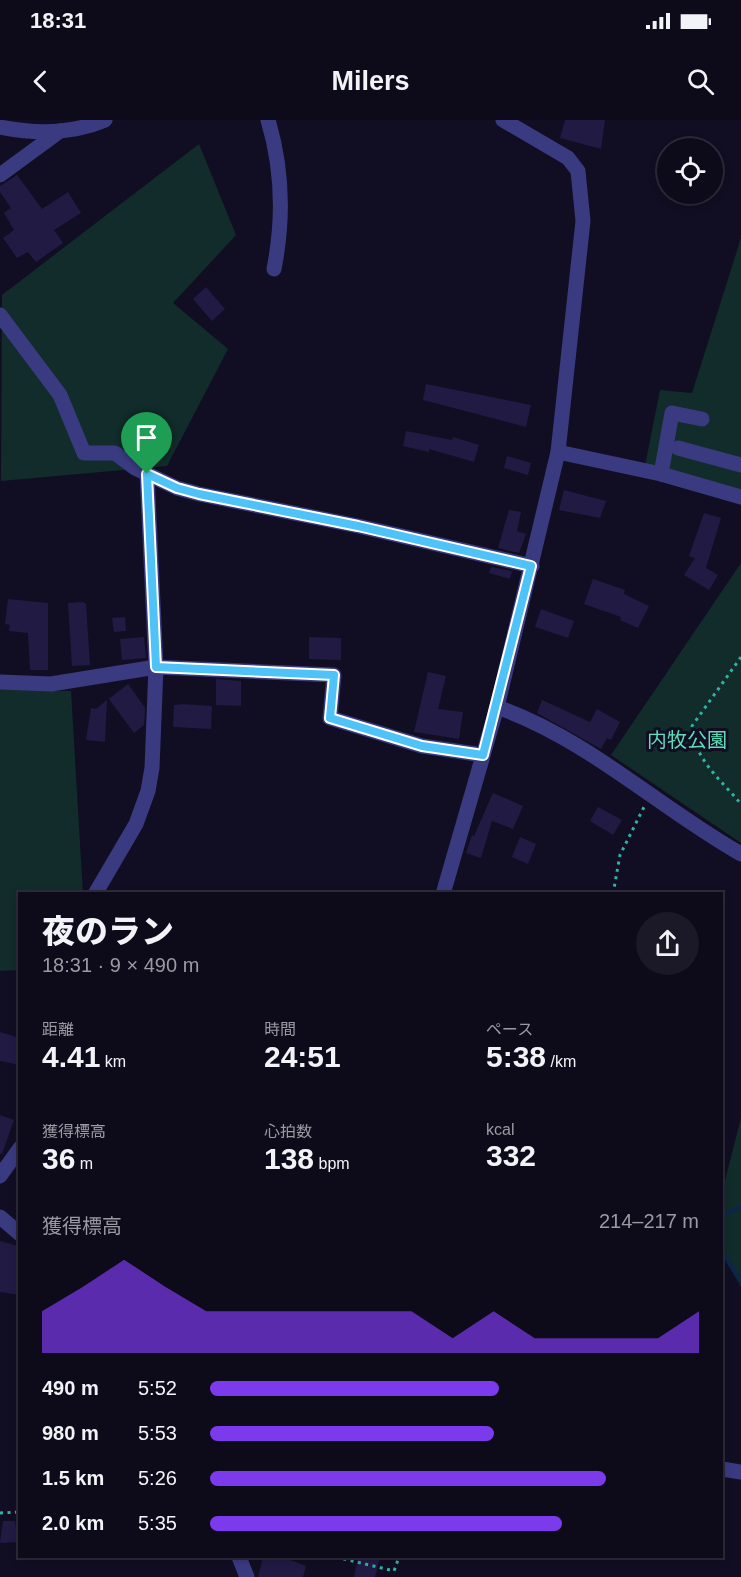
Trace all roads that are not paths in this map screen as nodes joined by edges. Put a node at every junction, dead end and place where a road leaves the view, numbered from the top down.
1 (105, 120) edge
2 (268, 120) edge
3 (503, 120) edge
4 (0, 127) edge
5 (60, 131) junction
6 (0, 176) edge
7 (274, 269) dead end
8 (0, 315) edge
9 (702, 419) dead end
10 (678, 448) dead end
11 (558, 453) junction
12 (741, 465) edge
13 (147, 474) junction
14 (661, 474) junction
15 (741, 497) edge
16 (531, 566) junction
17 (156, 667) junction
18 (0, 682) edge
19 (497, 707) junction
20 (483, 755) junction
21 (741, 854) edge
22 (96, 892) edge
23 (444, 892) edge
24 (18, 1151) edge
25 (0, 1176) edge
26 (0, 1217) edge
27 (18, 1232) edge
28 (723, 1469) edge
29 (741, 1472) edge
30 (239, 1558) edge
31 (247, 1577) edge

1 - 5 street
2 - 7 street
3 - 11 street
4 - 5 street
5 - 6 street
8 - 13 street
9 - 14 street
10 - 12 street
11 - 14 street
11 - 16 street
13 - 16 street
13 - 17 street
14 - 15 street
16 - 19 street
17 - 18 street
17 - 20 street
17 - 22 street
19 - 20 street
19 - 21 street
20 - 23 street
24 - 25 street
26 - 27 street
28 - 29 street
30 - 31 street

